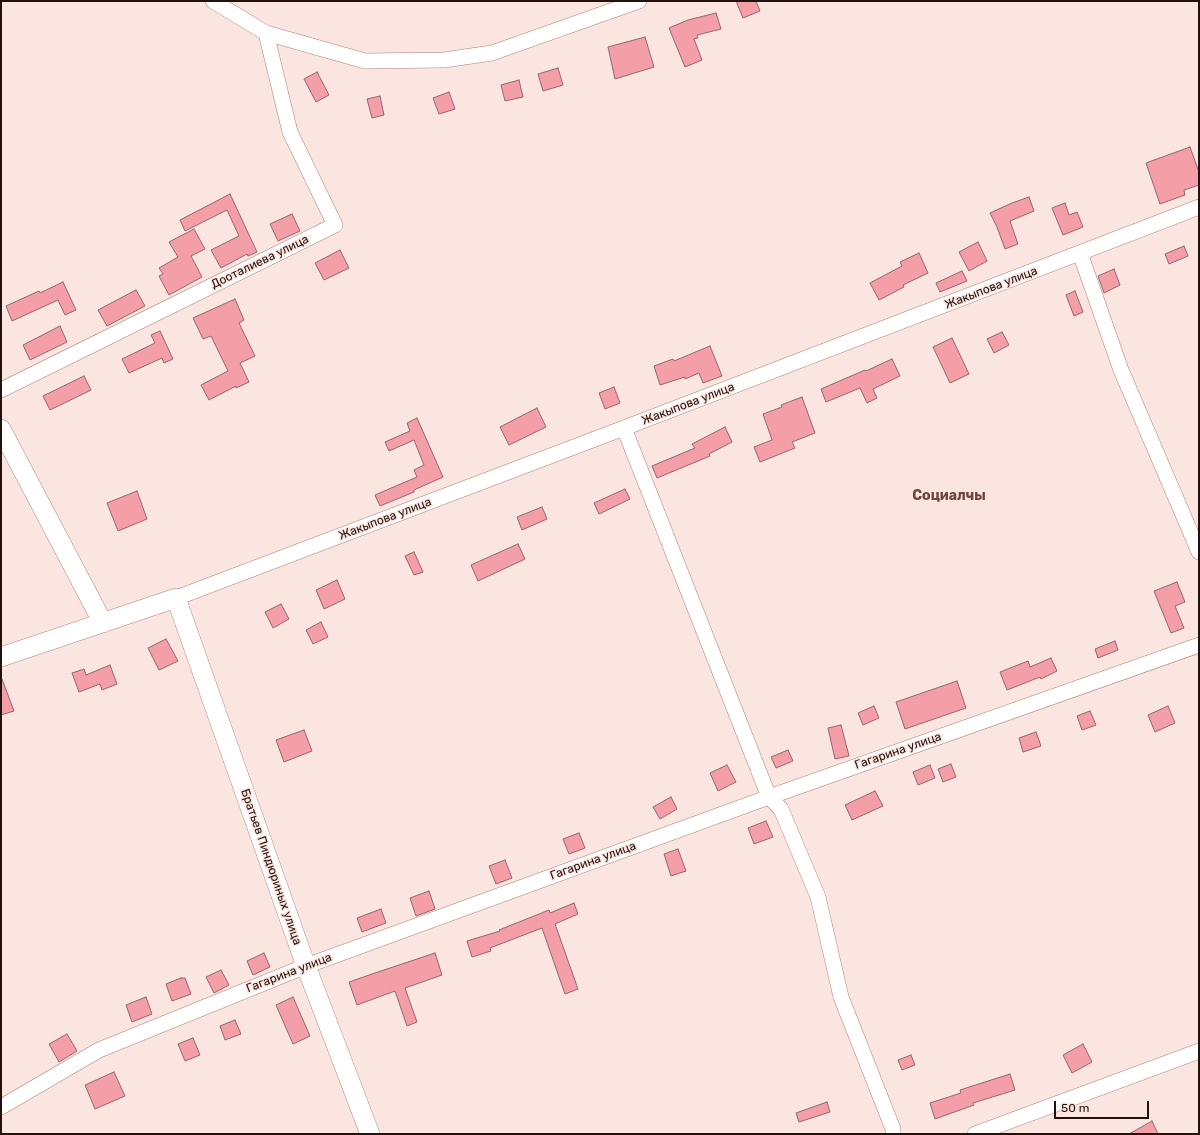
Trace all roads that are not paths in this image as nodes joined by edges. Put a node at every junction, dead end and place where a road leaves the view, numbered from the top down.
1 (212, 1) edge
2 (638, 1) edge
3 (266, 33) junction
4 (1199, 207) edge
5 (1080, 253) junction
6 (1, 390) edge
7 (624, 428) junction
8 (1, 429) edge
9 (1199, 552) edge
10 (176, 598) junction
11 (103, 623) junction
12 (1199, 645) edge
13 (1, 657) edge
14 (769, 797) junction
15 (306, 966) junction
16 (1199, 1051) edge
17 (1, 1107) edge
18 (370, 1134) edge
19 (893, 1134) edge
20 (975, 1134) edge

1 - 3 street
2 - 3 street
3 - 6 street, Дооталиева улица
4 - 5 street, Жакыпова улица
5 - 7 street, Жакыпова улица
5 - 9 street
7 - 10 street, Жакыпова улица
7 - 14 street
8 - 11 street
10 - 11 street
10 - 15 street, Братьев Пиндюриных улица
11 - 13 street
12 - 14 street, Гагарина улица
14 - 15 street, Гагарина улица
14 - 19 street
15 - 17 street, Гагарина улица
15 - 18 street, Братьев Пиндюриных улица
16 - 20 street

